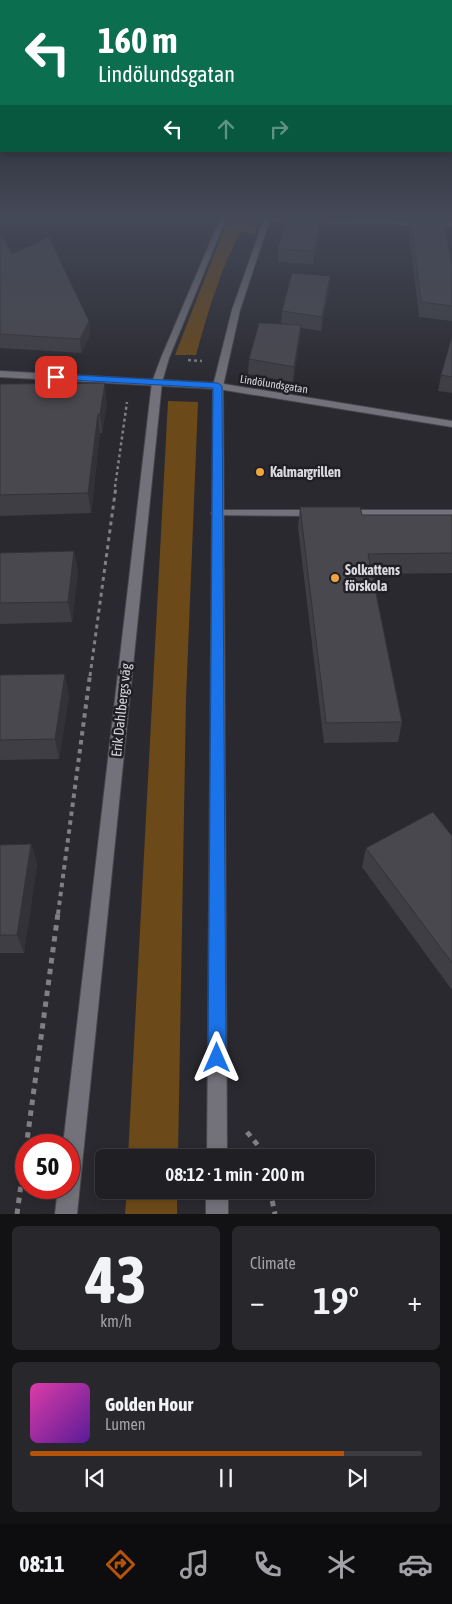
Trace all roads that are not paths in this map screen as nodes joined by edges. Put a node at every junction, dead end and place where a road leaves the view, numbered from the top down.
1 (199, 276) edge
2 (248, 276) edge
3 (0, 374) edge
4 (158, 382) junction
5 (218, 386) junction
6 (452, 424) edge
7 (217, 513) junction
8 (452, 513) edge
9 (217, 1149) edge
10 (217, 1199) edge
11 (66, 1214) edge
12 (217, 1214) edge

1 - 4 main road, Erik Dahlbergs väg
2 - 5 main road
3 - 4 main road, Lindölundsgatan
4 - 5 main road, Lindölundsgatan
4 - 11 main road, Erik Dahlbergs väg
5 - 6 main road, Lindölundsgatan
5 - 7 main road
7 - 8 main road
7 - 9 main road
10 - 12 main road

